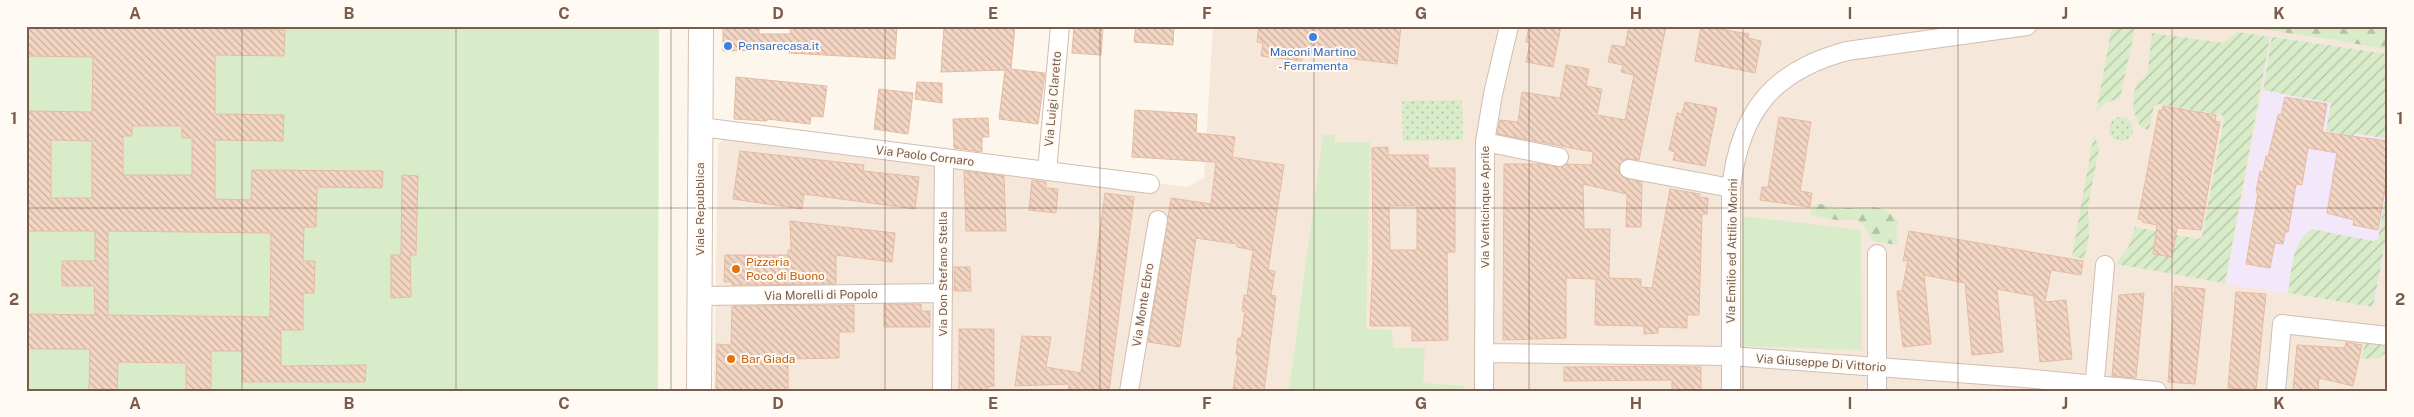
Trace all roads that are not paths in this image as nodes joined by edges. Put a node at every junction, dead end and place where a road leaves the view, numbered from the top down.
1 (701, 26) edge
2 (1060, 26) edge
3 (1509, 26) edge
4 (2027, 26) edge
5 (1918, 34) edge
6 (701, 127) junction
7 (1485, 142) junction
8 (1559, 157) dead end
9 (944, 158) junction
10 (1629, 169) dead end
11 (1047, 171) junction
12 (1150, 184) dead end
13 (1731, 188) junction
14 (1158, 220) dead end
15 (1877, 254) dead end
16 (2105, 265) dead end
17 (943, 293) junction
18 (699, 296) junction
19 (2388, 336) edge
20 (1484, 352) junction
21 (1731, 356) junction
22 (1877, 366) junction
23 (2094, 388) edge
24 (699, 391) edge
25 (942, 391) edge
26 (1129, 391) edge
27 (1484, 391) edge
28 (1731, 391) edge
29 (1878, 391) edge
30 (2157, 391) edge
31 (2276, 391) edge

1 - 6 main road, Viale Repubblica
2 - 11 street, Via Luigi Claretto
3 - 7 street, Via Venticinque Aprile
4 - 5 street, Via Emilio ed Attilio Morini
5 - 13 street, Via Emilio ed Attilio Morini
6 - 9 street, Via Paolo Cornaro
6 - 18 main road, Viale Repubblica
7 - 8 street
7 - 20 street, Via Venticinque Aprile
9 - 11 street, Via Paolo Cornaro
9 - 17 street, Via Don Stefano Stella
10 - 13 street
11 - 12 street, Via Paolo Cornaro
13 - 21 street, Via Emilio ed Attilio Morini
14 - 26 street, Via Monte Ebro
15 - 22 street
16 - 23 street
17 - 18 street, Via Morelli di Popolo
17 - 25 street, Via Don Stefano Stella
18 - 24 main road, Viale Repubblica
19 - 31 street
20 - 21 street, Via Giuseppe Di Vittorio
20 - 27 street, Via Venticinque Aprile
21 - 22 street, Via Giuseppe Di Vittorio
21 - 28 street, Via Emilio ed Attilio Morini
22 - 23 street, Via Giuseppe Di Vittorio
22 - 29 street
23 - 30 street, Via Giuseppe Di Vittorio

